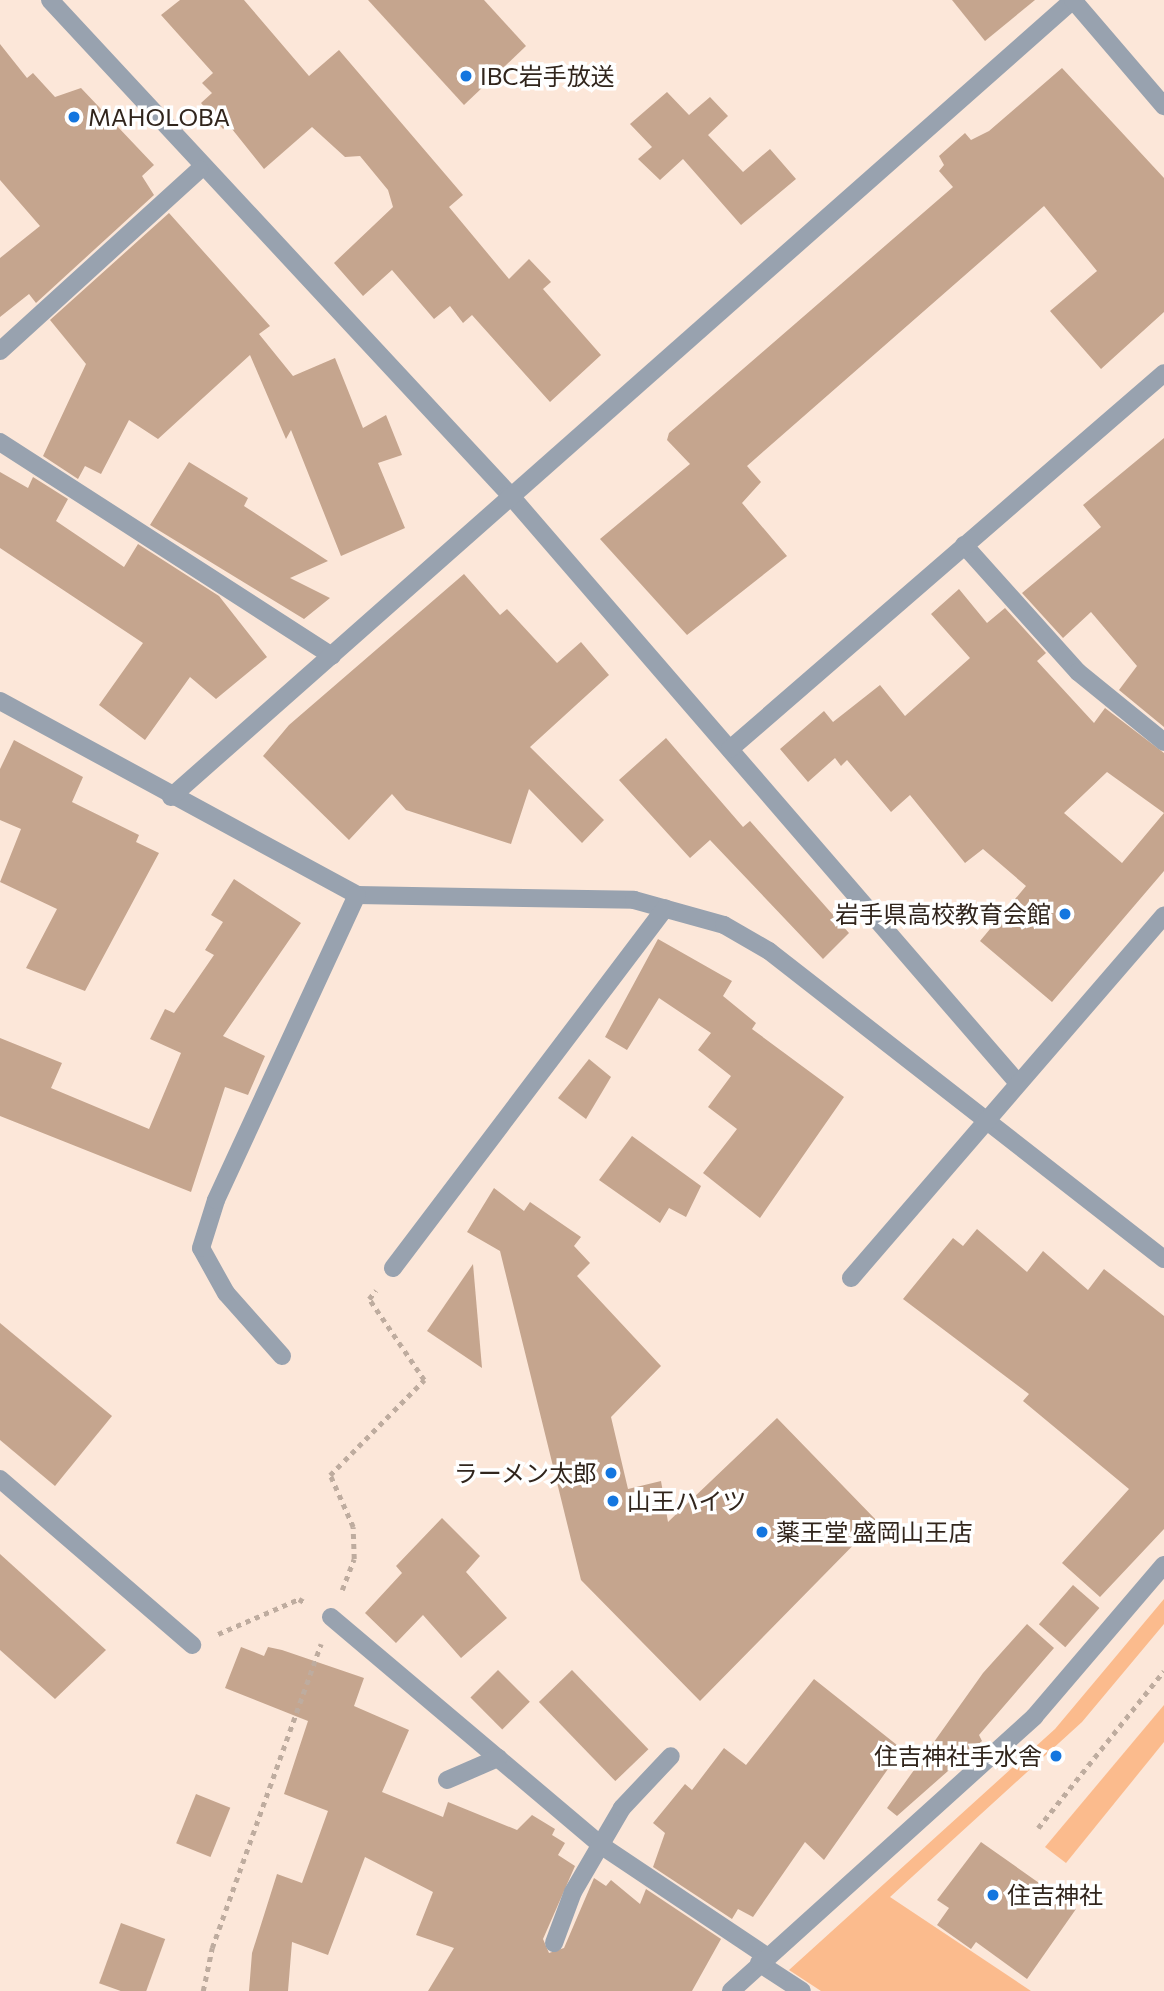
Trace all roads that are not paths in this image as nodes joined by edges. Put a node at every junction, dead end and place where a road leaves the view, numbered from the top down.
1 (50, 0) edge
2 (1164, 106) edge
3 (200, 169) junction
4 (0, 351) edge
5 (1164, 373) edge
6 (0, 442) edge
7 (509, 494) junction
8 (964, 545) junction
9 (332, 656) junction
10 (0, 701) edge
11 (1164, 742) edge
12 (730, 749) junction
13 (171, 797) junction
14 (357, 895) junction
15 (665, 908) junction
16 (1164, 916) edge
17 (1018, 1083) junction
18 (990, 1122) junction
19 (1164, 1259) edge
20 (393, 1268) road end
21 (851, 1278) dead end
22 (282, 1356) dead end
23 (0, 1479) edge
24 (1164, 1565) edge
25 (331, 1617) road end
26 (192, 1645) road end
27 (671, 1756) dead end
28 (498, 1758) junction
29 (447, 1780) dead end
30 (602, 1846) junction
31 (554, 1943) dead end
32 (762, 1959) junction
33 (731, 1991) edge
34 (802, 1991) edge

1 - 3 street
2 - 7 street
3 - 4 street
3 - 7 street
5 - 8 street
6 - 9 street
7 - 9 street
7 - 12 street
8 - 11 street
8 - 12 street
9 - 13 street
10 - 13 street
12 - 17 street
13 - 14 street
14 - 15 street
14 - 22 street
15 - 18 street
15 - 20 street
16 - 17 street
17 - 18 street
18 - 19 street
18 - 21 street
23 - 26 street
24 - 32 street
25 - 28 street
27 - 30 street
28 - 29 street
28 - 30 street
30 - 31 street
30 - 32 street
32 - 33 street
32 - 34 street

